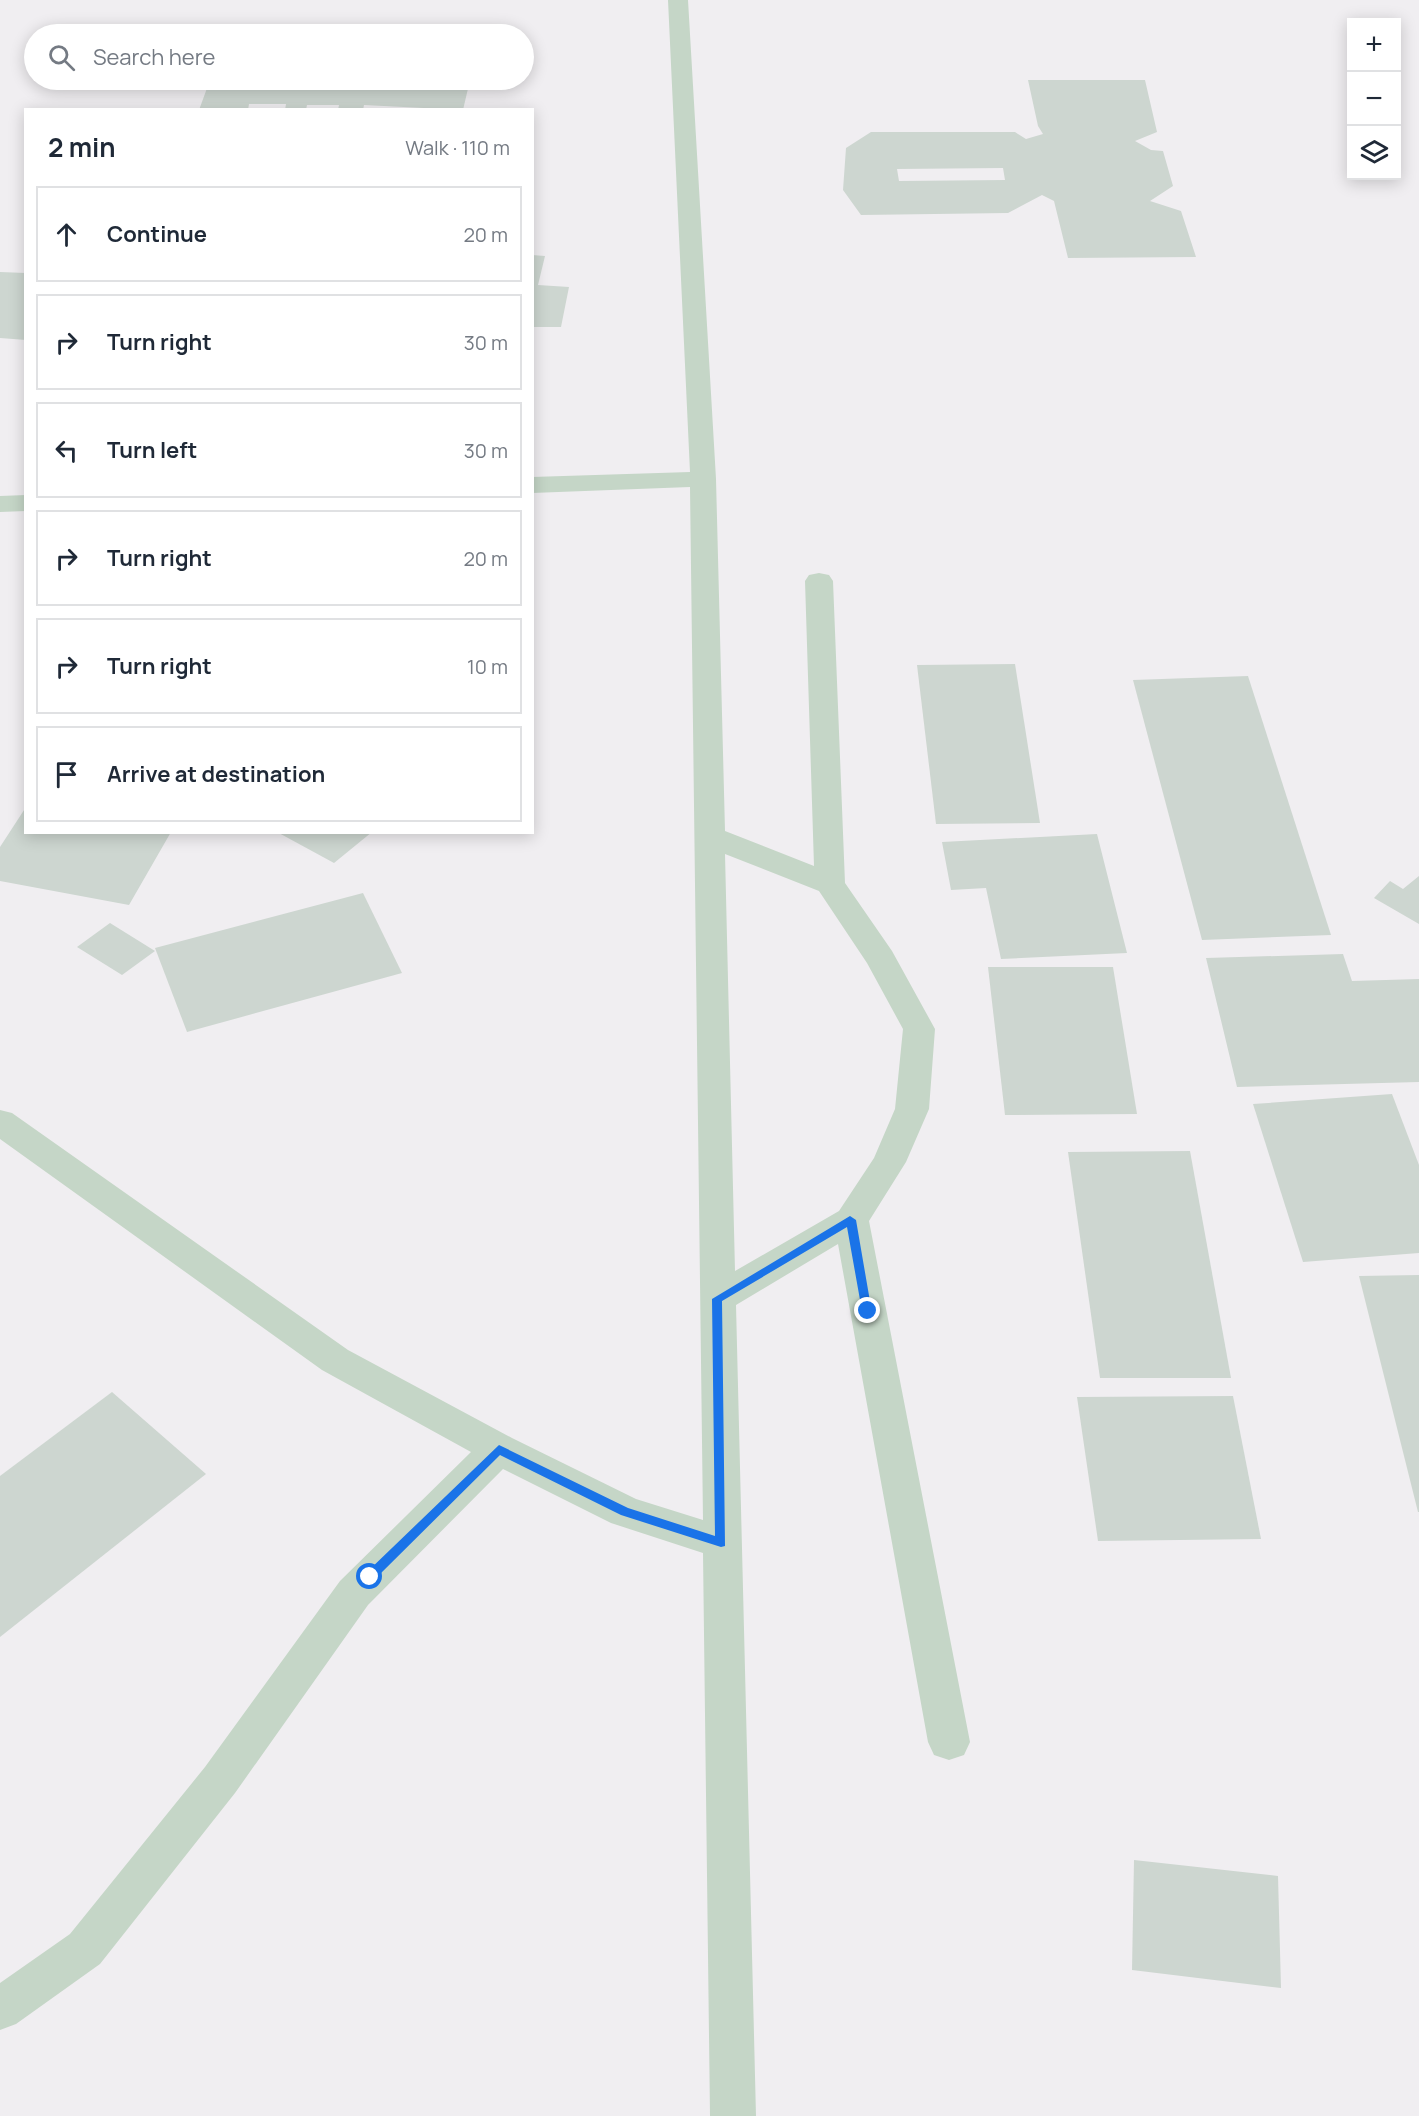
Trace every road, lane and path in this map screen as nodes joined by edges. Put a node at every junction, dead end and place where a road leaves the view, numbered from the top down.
1 (678, 0) edge
2 (703, 479) junction
3 (534, 485) edge
4 (24, 503) edge
5 (0, 504) edge
6 (819, 581) dead end
7 (709, 836) junction
8 (830, 884) junction
9 (0, 1122) edge
10 (850, 1220) junction
11 (717, 1299) junction
12 (499, 1449) junction
13 (721, 1542) junction
14 (949, 1742) dead end
15 (0, 2009) edge
16 (733, 2116) edge

1 - 2 lane
2 - 3 lane
2 - 7 lane
4 - 5 lane
6 - 8 lane
7 - 8 lane
7 - 11 lane
8 - 10 lane
9 - 12 lane
10 - 11 lane
10 - 14 lane
11 - 13 lane
12 - 13 lane
12 - 15 lane
13 - 16 lane

